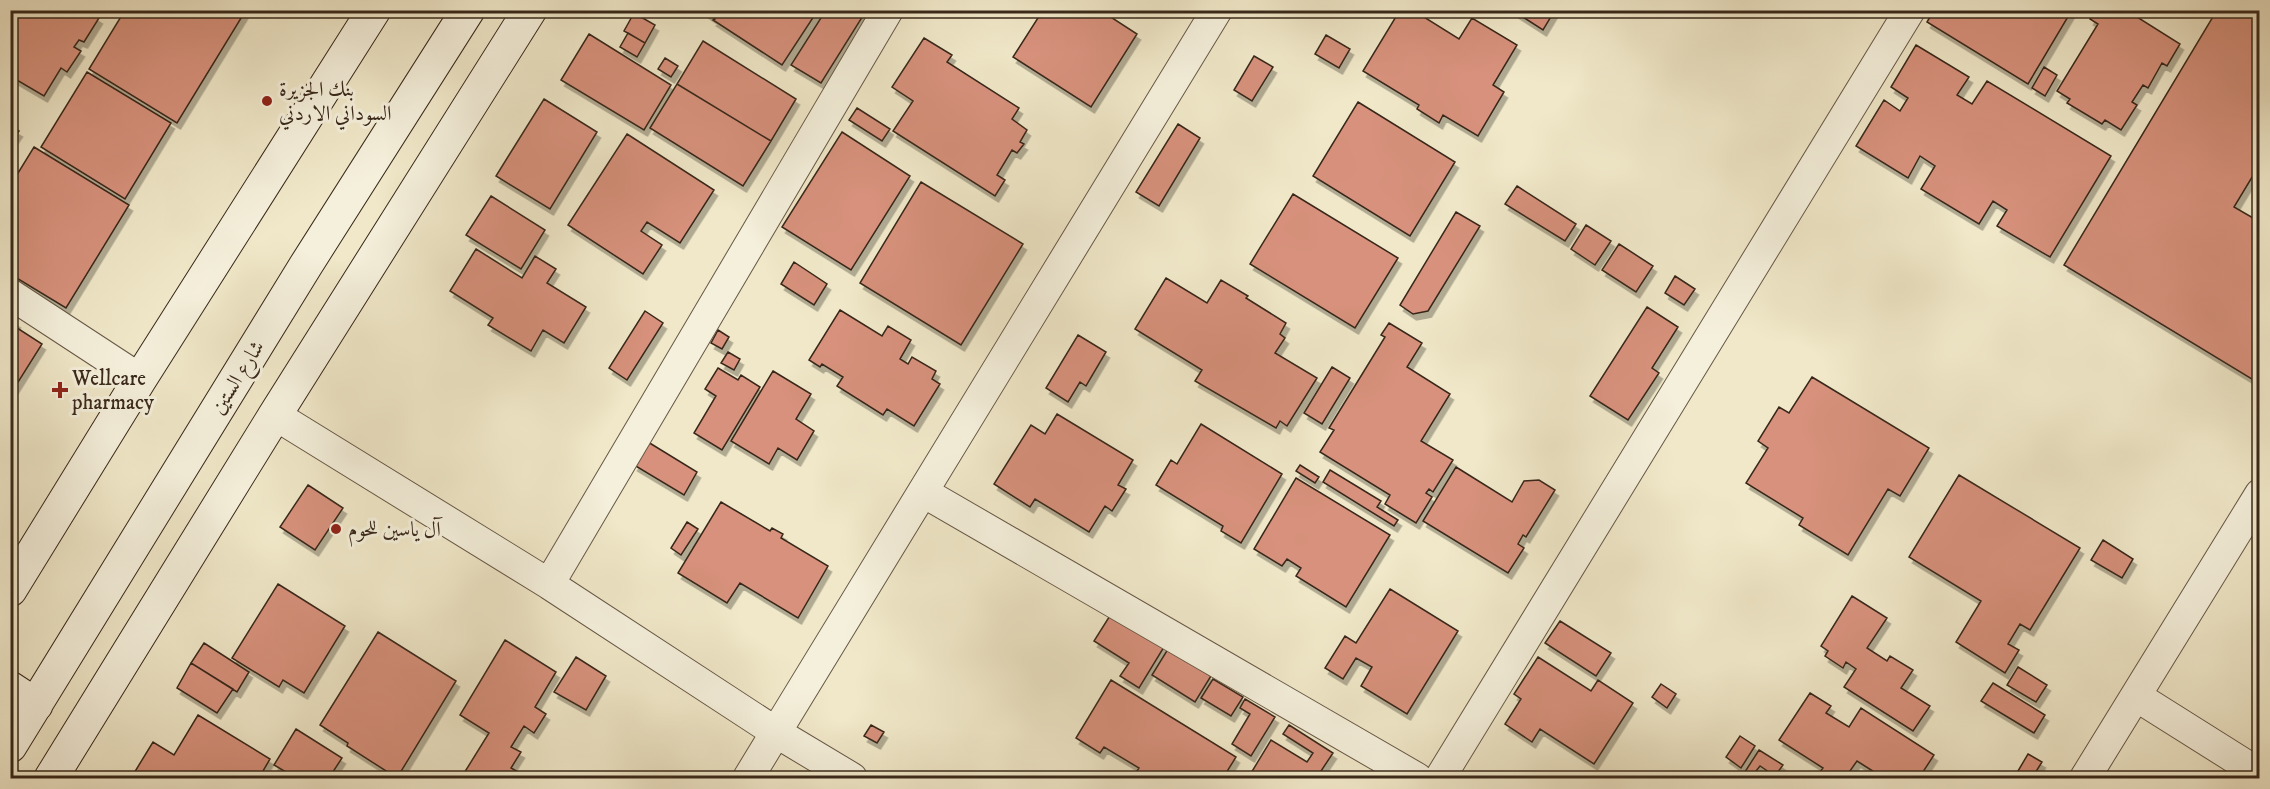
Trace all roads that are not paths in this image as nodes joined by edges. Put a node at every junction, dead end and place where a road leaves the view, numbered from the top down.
1 (374, 10) edge
2 (468, 10) edge
3 (530, 10) edge
4 (888, 10) edge
5 (1217, 10) edge
6 (1910, 10) edge
7 (10, 294) edge
8 (140, 379) junction
9 (275, 415) junction
10 (923, 492) junction
11 (2259, 494) edge
12 (549, 584) junction
13 (10, 590) edge
14 (23, 696) edge
15 (2136, 696) junction
16 (777, 733) junction
17 (10, 746) edge
18 (2259, 774) edge
19 (51, 778) edge
20 (748, 778) edge
21 (852, 778) edge
22 (1418, 778) edge
23 (1440, 778) edge
24 (2085, 778) edge

1 - 8 main road
2 - 14 main road, شارع الستين
3 - 9 main road
4 - 12 street
5 - 10 street
6 - 23 street
7 - 8 street
8 - 13 main road
9 - 12 street
9 - 19 main road
10 - 16 street
10 - 22 street
11 - 15 street
12 - 16 street
14 - 17 main road, شارع الستين
15 - 18 street
15 - 24 street
16 - 20 street
16 - 21 street

